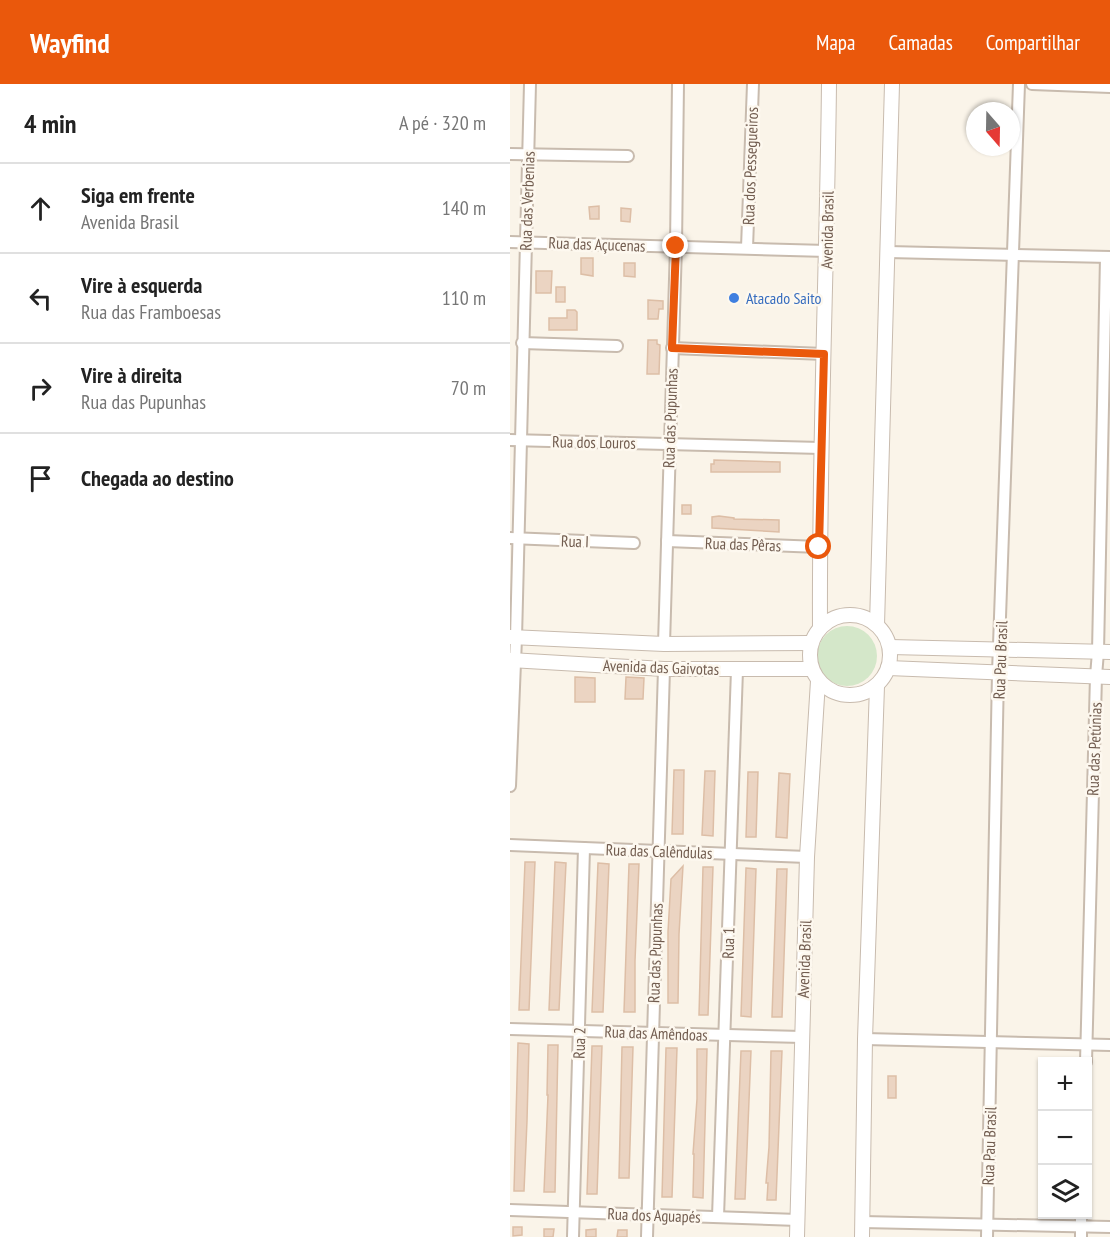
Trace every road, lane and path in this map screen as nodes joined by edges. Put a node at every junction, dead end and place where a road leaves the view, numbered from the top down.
1 (530, 84) edge
2 (678, 84) edge
3 (753, 84) edge
4 (829, 84) edge
5 (892, 84) edge
6 (1019, 84) edge
7 (1032, 84) edge
8 (1110, 87) edge
9 (510, 154) edge
10 (529, 154) junction
11 (628, 156) dead end
12 (510, 242) edge
13 (525, 242) junction
14 (676, 246) junction
15 (747, 248) junction
16 (827, 251) junction
17 (888, 252) junction
18 (1013, 255) junction
19 (1108, 257) edge
20 (522, 343) junction
21 (617, 346) dead end
22 (672, 348) junction
23 (824, 354) junction
24 (515, 440) edge
25 (669, 444) junction
26 (821, 448) junction
27 (513, 538) edge
28 (667, 541) junction
29 (634, 543) dead end
30 (819, 547) junction
31 (877, 624) junction
32 (820, 628) junction
33 (513, 638) edge
34 (811, 643) junction
35 (663, 644) junction
36 (890, 646) junction
37 (1000, 649) junction
38 (1104, 652) edge
39 (512, 660) edge
40 (888, 668) junction
41 (664, 669) junction
42 (737, 670) junction
43 (998, 673) junction
44 (815, 675) junction
45 (1103, 677) edge
46 (877, 686) junction
47 (510, 757) edge
48 (510, 786) edge
49 (510, 845) edge
50 (584, 848) junction
51 (658, 850) junction
52 (731, 854) junction
53 (807, 857) junction
54 (510, 1029) edge
55 (579, 1031) junction
56 (653, 1033) junction
57 (724, 1035) junction
58 (802, 1037) junction
59 (865, 1039) junction
60 (992, 1042) junction
61 (1086, 1044) junction
62 (1110, 1045) edge
63 (1086, 1057) edge
64 (510, 1210) edge
65 (573, 1212) junction
66 (648, 1214) junction
67 (718, 1217) junction
68 (798, 1220) junction
69 (862, 1222) junction
70 (987, 1225) junction
71 (1110, 1227) edge
72 (1081, 1232) edge
73 (573, 1237) edge
74 (647, 1237) edge
75 (798, 1237) edge
76 (862, 1237) edge
77 (987, 1237) edge

1 - 10 street, Rua das Verbenias
2 - 14 street, Rua das Pupunhas
3 - 15 street, Rua dos Pessegueiros
4 - 16 street, Avenida Brasil
5 - 17 street
6 - 18 street, Rua Pau Brasil
7 - 8 street
9 - 10 street
10 - 11 street
10 - 13 street, Rua das Verbenias
12 - 13 street, Rua das Açucenas
13 - 14 street, Rua das Açucenas
13 - 20 street, Rua das Verbenias
14 - 15 street, Rua das Açucenas
14 - 22 street, Rua das Pupunhas
15 - 16 street, Rua das Açucenas
16 - 23 street, Avenida Brasil
17 - 18 street
17 - 31 street
18 - 19 street
18 - 37 street, Rua Pau Brasil
19 - 38 street, Rua das Petúnias
20 - 21 street
20 - 24 street, Rua das Verbenias
22 - 23 street
22 - 25 street, Rua das Pupunhas
23 - 26 street, Avenida Brasil
24 - 25 street, Rua dos Louros
24 - 27 street, Rua das Verbenias
25 - 26 street, Rua dos Louros
25 - 28 street, Rua das Pupunhas
26 - 30 street, Avenida Brasil
27 - 29 street, Rua I
27 - 33 street, Rua das Verbenias
28 - 30 street, Rua das Pêras
28 - 35 street, Rua das Pupunhas
30 - 32 street, Avenida Brasil
31 - 32 street
31 - 36 street
32 - 34 street
33 - 35 street, Avenida das Gaivotas
33 - 39 street, Rua das Verbenias
34 - 35 street, Avenida das Gaivotas
34 - 44 street
36 - 37 street
36 - 40 street
37 - 38 street
37 - 43 street, Rua Pau Brasil
38 - 45 street, Rua das Petúnias
39 - 41 street, Avenida das Gaivotas
39 - 47 street, Rua das Verbenias
40 - 43 street
40 - 46 street
41 - 42 street, Avenida das Gaivotas
41 - 51 street, Rua das Pupunhas
42 - 44 street, Avenida das Gaivotas
42 - 52 street, Rua 1
43 - 45 street
43 - 60 street, Rua Pau Brasil
44 - 46 street
44 - 53 street, Avenida Brasil
45 - 61 street, Rua das Petúnias
46 - 59 street
47 - 48 street, Rua das Verbenias
49 - 50 street, Rua das Calêndulas
50 - 51 street, Rua das Calêndulas
50 - 55 street, Rua 2
51 - 52 street, Rua das Calêndulas
51 - 56 street, Rua das Pupunhas
52 - 53 street, Rua das Calêndulas
52 - 57 street, Rua 1
53 - 58 street, Avenida Brasil
54 - 55 street, Rua das Amêndoas
55 - 56 street, Rua das Amêndoas
55 - 65 street, Rua 2
56 - 57 street, Rua das Amêndoas
56 - 66 street, Rua das Pupunhas
57 - 58 street, Rua das Amêndoas
57 - 67 street, Rua 1
58 - 68 street, Avenida Brasil
59 - 60 street
59 - 69 street
60 - 61 street
60 - 70 street, Rua Pau Brasil
61 - 62 street
61 - 63 street, Rua das Petúnias
64 - 65 street, Rua dos Aguapés
65 - 66 street, Rua dos Aguapés
65 - 73 street, Rua 2
66 - 67 street, Rua dos Aguapés
66 - 74 street, Rua das Pupunhas
67 - 68 street, Rua dos Aguapés
68 - 75 street, Avenida Brasil
69 - 70 street
69 - 76 street
70 - 72 street
70 - 77 street, Rua Pau Brasil
71 - 72 street

